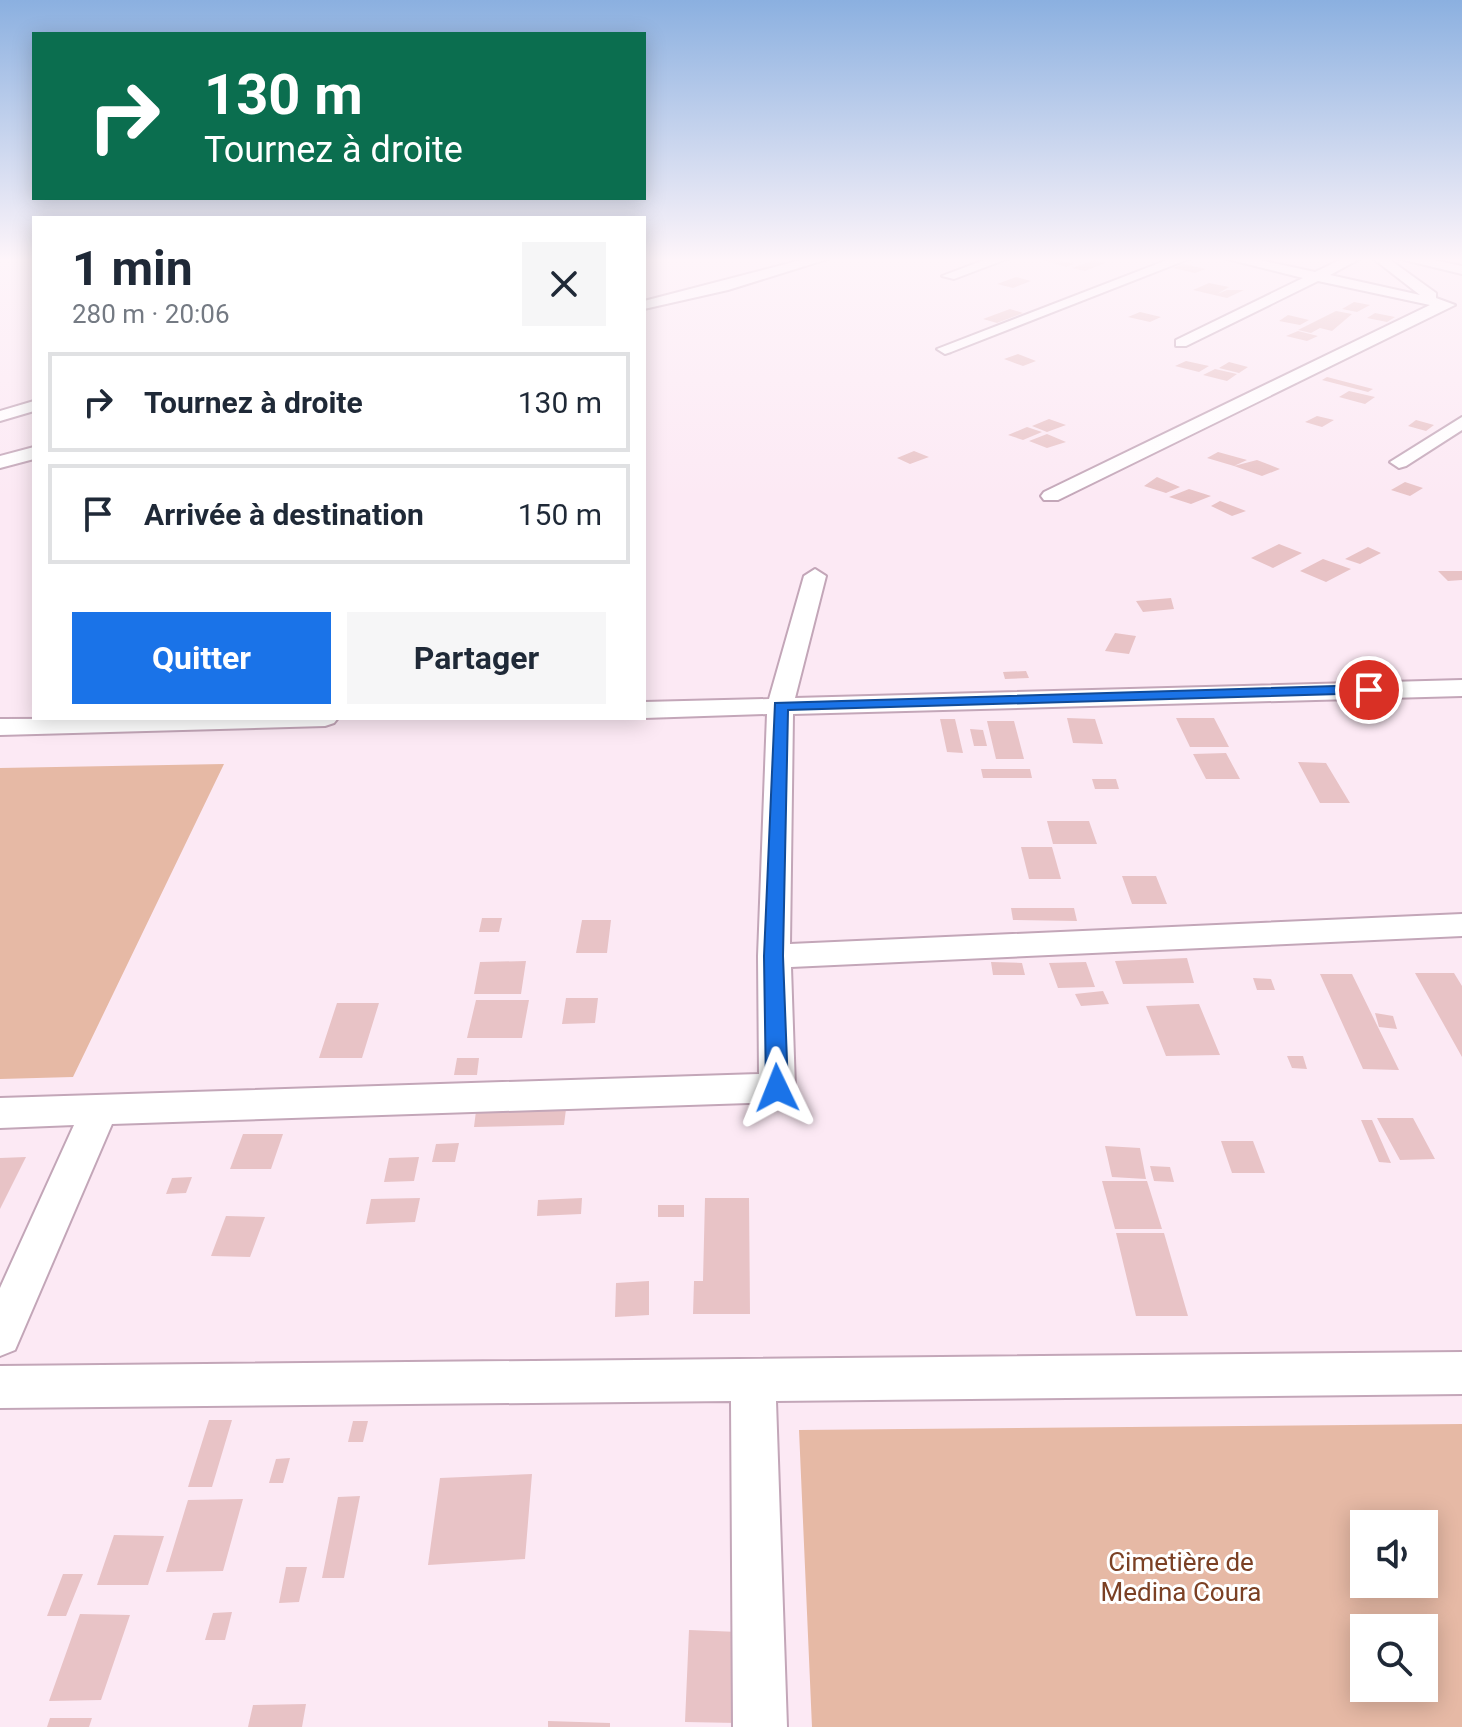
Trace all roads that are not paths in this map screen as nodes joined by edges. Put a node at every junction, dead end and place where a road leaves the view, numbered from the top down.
1 (975, 338) edge
2 (1192, 338) edge
3 (1375, 338) edge
4 (1181, 343) dead end
5 (945, 349) dead end
6 (32, 407) edge
7 (0, 416) edge
8 (1462, 422) edge
9 (32, 454) edge
10 (0, 462) edge
11 (1399, 462) dead end
12 (1051, 496) dead end
13 (815, 576) dead end
14 (1462, 688) edge
15 (780, 706) junction
16 (646, 710) edge
17 (253, 720) edge
18 (0, 727) edge
19 (1462, 925) edge
20 (774, 956) junction
21 (99, 1110) junction
22 (0, 1113) edge
23 (0, 1336) edge
24 (1462, 1373) edge
25 (753, 1379) junction
26 (0, 1387) edge
27 (760, 1727) edge

1 - 5 street
2 - 4 street
3 - 12 street
6 - 7 street
8 - 11 street
9 - 10 street
13 - 15 street
14 - 15 street
15 - 16 street
15 - 20 street
17 - 18 street
19 - 20 street
20 - 21 street
21 - 22 street
21 - 23 street
24 - 25 street
25 - 26 street
25 - 27 street

